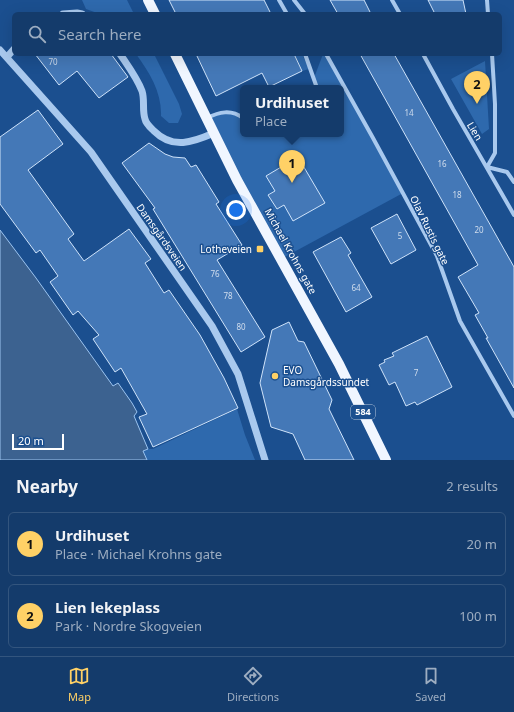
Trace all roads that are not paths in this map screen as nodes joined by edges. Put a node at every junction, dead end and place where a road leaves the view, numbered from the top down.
1 (148, 0) edge
2 (279, 0) edge
3 (294, 0) edge
4 (392, 0) edge
5 (487, 0) edge
6 (154, 12) edge
7 (285, 12) edge
8 (303, 12) edge
9 (399, 12) edge
10 (488, 12) edge
11 (0, 50) edge
12 (12, 51) edge
13 (122, 56) edge
14 (176, 56) edge
15 (306, 56) edge
16 (327, 56) edge
17 (424, 56) edge
18 (492, 56) edge
19 (6, 57) junction
20 (316, 85) edge
21 (344, 85) edge
22 (344, 86) edge
23 (240, 116) edge
24 (207, 118) junction
25 (214, 133) junction
26 (487, 167) junction
27 (514, 182) edge
28 (514, 215) edge
29 (514, 416) edge
30 (265, 460) edge
31 (386, 460) edge

1 - 6 main road
2 - 7 street
3 - 8 street
4 - 9 street
5 - 10 street
11 - 19 street, Damsgårdsveien
12 - 19 street
13 - 25 street
14 - 24 main road, Michael Krohns gate / 584
15 - 20 street
16 - 21 street, Olav Rustis gate
17 - 26 street, Lien
18 - 26 street
19 - 30 street, Damsgårdsveien
22 - 29 street, Olav Rustis gate
23 - 24 street
24 - 25 main road, Michael Krohns gate / 584
25 - 31 main road, Michael Krohns gate / 584
26 - 27 street
26 - 28 street, Lien

